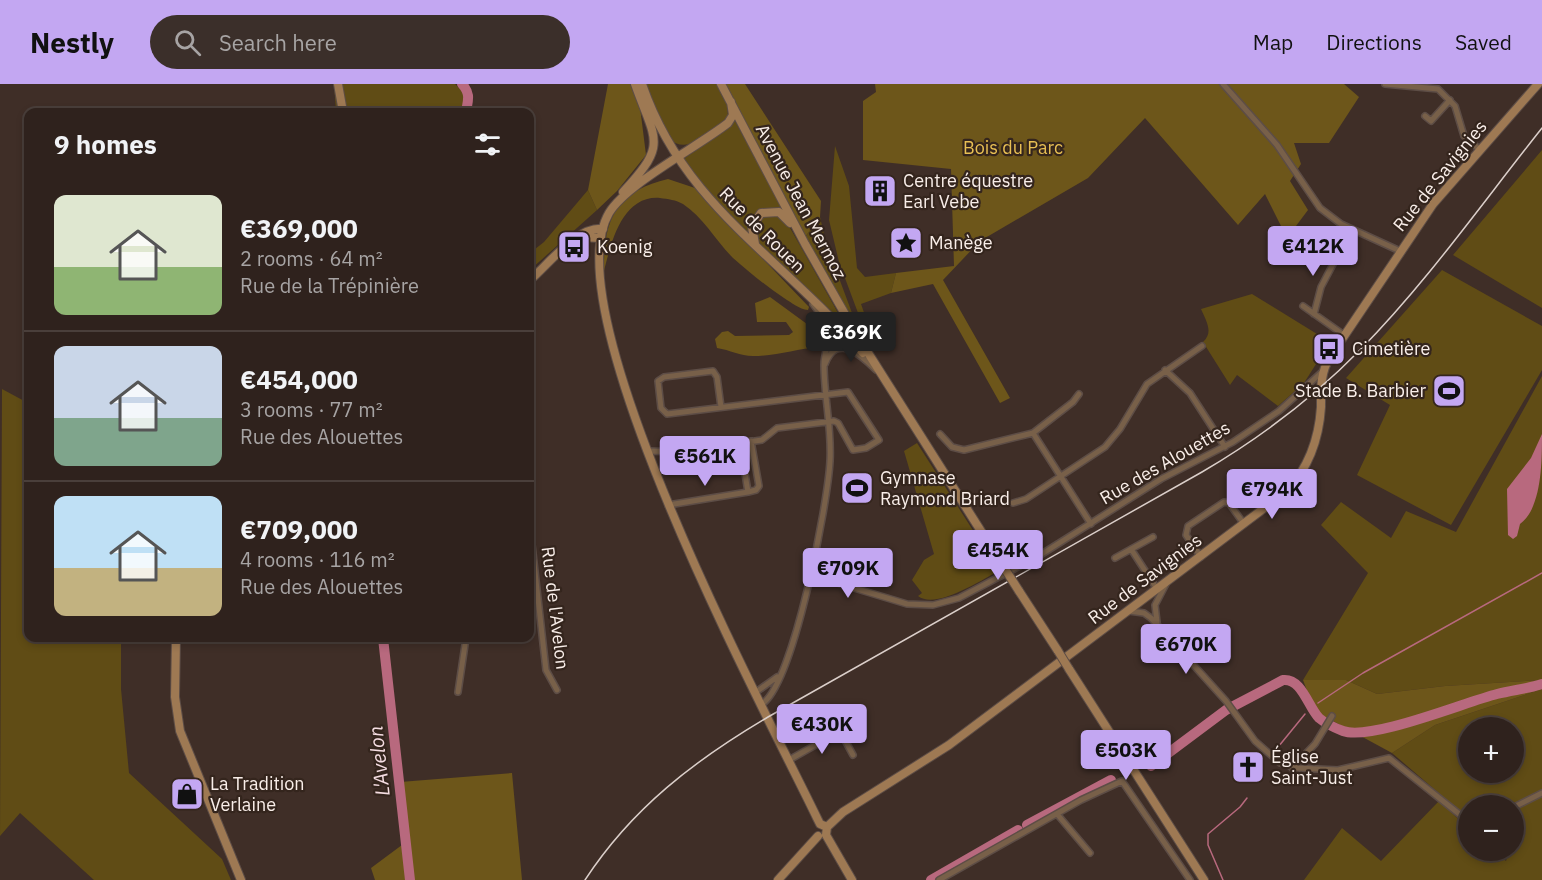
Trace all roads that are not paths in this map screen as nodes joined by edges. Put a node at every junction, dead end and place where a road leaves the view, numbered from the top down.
1 (338, 84) edge
2 (636, 84) edge
3 (642, 84) edge
4 (721, 84) edge
5 (1223, 84) edge
6 (1385, 84) edge
7 (1538, 84) edge
8 (1421, 85) edge
9 (1450, 100) junction
10 (731, 102) junction
11 (342, 108) edge
12 (1425, 116) dead end
13 (665, 140) junction
14 (1479, 149) junction
15 (653, 152) junction
16 (677, 159) junction
17 (665, 167) junction
18 (609, 213) junction
19 (602, 233) junction
20 (805, 244) junction
21 (756, 246) junction
22 (1340, 250) dead end
23 (1400, 251) junction
24 (534, 276) edge
25 (808, 297) junction
26 (1303, 306) dead end
27 (1314, 314) junction
28 (1344, 334) junction
29 (829, 337) junction
30 (1202, 346) dead end
31 (844, 348) junction
32 (824, 369) junction
33 (877, 370) junction
34 (1164, 370) junction
35 (1322, 372) junction
36 (885, 381) junction
37 (826, 393) junction
38 (1079, 394) dead end
39 (721, 407) junction
40 (828, 422) junction
41 (1033, 433) junction
42 (940, 434) dead end
43 (752, 441) junction
44 (741, 443) junction
45 (1225, 447) junction
46 (646, 451) junction
47 (1061, 477) junction
48 (748, 492) junction
49 (1013, 503) dead end
50 (668, 505) junction
51 (1091, 524) junction
52 (1244, 524) junction
53 (1153, 537) dead end
54 (1131, 549) junction
55 (1201, 557) junction
56 (1114, 558) dead end
57 (534, 563) edge
58 (811, 575) junction
59 (1167, 582) junction
60 (1157, 589) junction
61 (1129, 611) junction
62 (1162, 631) junction
63 (176, 642) edge
64 (465, 642) edge
65 (780, 673) junction
66 (557, 690) dead end
67 (458, 692) dead end
68 (756, 692) junction
69 (762, 704) junction
70 (1329, 721) dead end
71 (853, 754) dead end
72 (789, 760) junction
73 (1292, 768) junction
74 (1542, 793) edge
75 (1524, 802) edge
76 (1458, 813) edge
77 (1057, 814) junction
78 (823, 831) junction
79 (1090, 853) dead end
80 (241, 880) edge
81 (778, 880) edge
82 (852, 880) edge
83 (939, 880) edge
84 (1190, 880) edge
85 (1204, 880) edge

1 - 11 street
2 - 13 street
2 - 15 street
3 - 13 street, Rue de Rouen
4 - 10 street, Avenue Jean Mermoz
5 - 23 street
6 - 8 street
7 - 14 street, Rue de Savignies
8 - 9 street
9 - 12 street
9 - 14 street
10 - 16 street
10 - 20 street, Avenue Jean Mermoz
13 - 16 street, Rue de Rouen
14 - 23 street, Rue de Savignies
15 - 17 street
15 - 18 street
16 - 17 street
16 - 21 street, Rue de Rouen
17 - 18 street
18 - 19 street
19 - 24 street
19 - 46 street
20 - 21 street
20 - 36 street, Avenue Jean Mermoz
21 - 25 street, Rue de Rouen
22 - 27 street
23 - 28 street, Rue de Savignies
25 - 29 street
25 - 33 street, Rue de Rouen
26 - 27 street
27 - 28 street
28 - 35 street, Rue de Savignies
29 - 31 street
29 - 32 street
30 - 34 street
31 - 32 street
31 - 33 street
32 - 37 street
33 - 36 street, Rue de Rouen
34 - 45 street
34 - 47 street
35 - 45 street, Rue des Alouettes
35 - 52 street, Rue de Savignies
36 - 85 street, Avenue Jean Mermoz, bridge
37 - 39 street
37 - 40 street
37 - 40 street
38 - 41 street
39 - 39 street
40 - 43 street
40 - 58 street
41 - 42 street
41 - 47 street
43 - 44 street
43 - 48 street
44 - 46 street
44 - 48 street
45 - 51 street, Rue des Alouettes
46 - 50 street
47 - 49 street
47 - 51 street
48 - 50 street
50 - 68 street
51 - 58 street, Rue des Alouettes
52 - 55 street, Rue de Savignies
52 - 55 street
53 - 54 street
54 - 56 street
54 - 60 street
55 - 59 street, Rue de Savignies
57 - 66 street, Rue de l'Avelon
58 - 65 street
59 - 60 street, Rue de Savignies
59 - 62 street
60 - 61 street, Rue de Savignies
61 - 62 street
61 - 78 street, Rue de Savignies
62 - 73 street
63 - 80 street
64 - 67 street
65 - 68 street
65 - 69 street
68 - 69 street
69 - 72 street
70 - 73 street
71 - 72 street
72 - 78 street
73 - 76 street
74 - 75 street
77 - 79 street
77 - 83 street
77 - 84 street
78 - 81 street, Rue de Savignies
78 - 82 street

